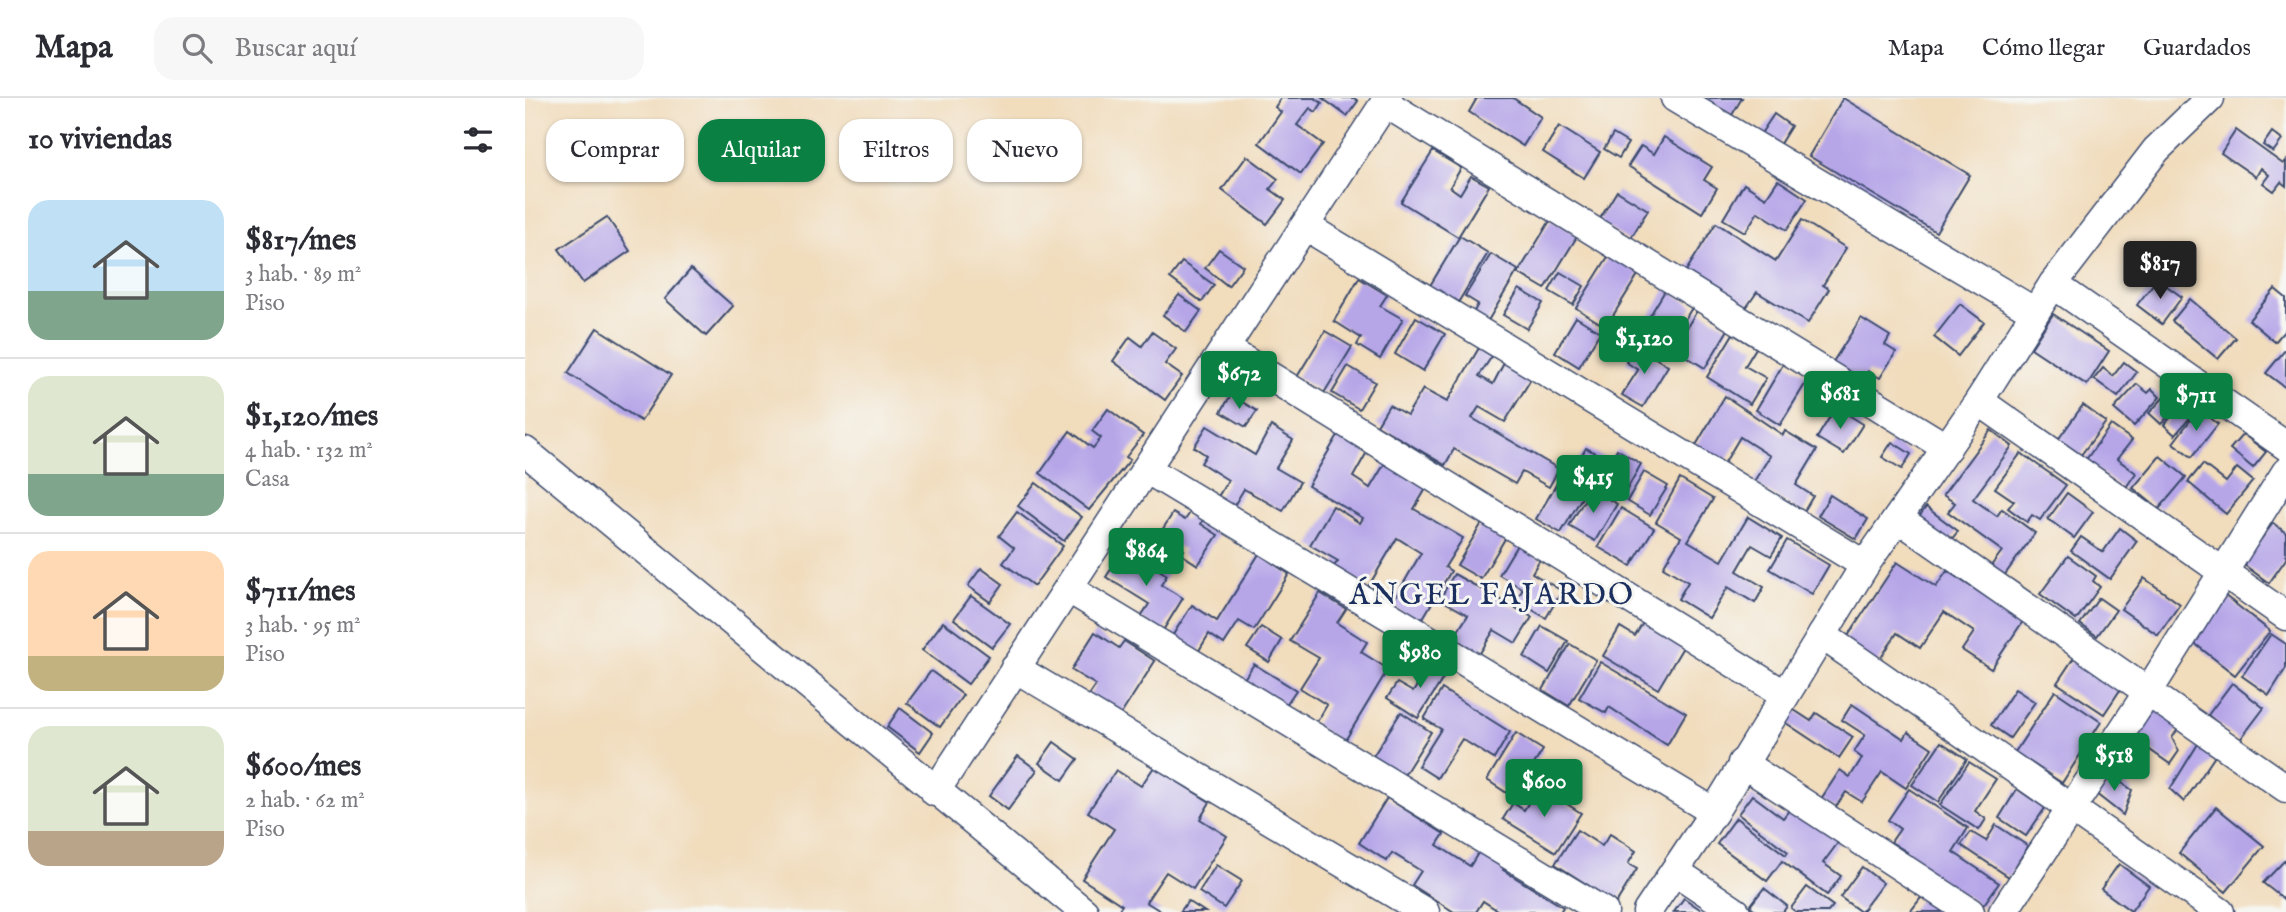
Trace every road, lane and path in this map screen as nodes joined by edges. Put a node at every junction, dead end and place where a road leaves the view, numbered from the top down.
1 (1675, 98) edge
2 (2210, 98) edge
3 (1386, 101) edge
4 (1305, 226) junction
5 (2053, 284) junction
6 (2035, 312) junction
7 (1226, 349) junction
8 (1979, 401) junction
9 (2286, 446) edge
10 (1947, 447) junction
11 (525, 451) edge
12 (1146, 469) junction
13 (2286, 472) edge
14 (1898, 518) junction
15 (1865, 565) junction
16 (2223, 571) junction
17 (1069, 589) junction
18 (2286, 616) edge
19 (1822, 635) junction
20 (1015, 668) junction
21 (2148, 692) junction
22 (1784, 694) junction
23 (1742, 763) junction
24 (2286, 788) edge
25 (935, 792) junction
26 (2070, 808) junction
27 (1714, 812) junction
28 (1675, 872) junction
29 (1084, 912) edge
30 (1425, 912) edge
31 (1604, 912) edge
32 (1647, 912) edge
33 (1736, 912) edge
34 (1970, 912) edge
35 (2003, 912) edge
36 (2220, 912) edge

1 - 6 street
2 - 5 street
3 - 4 street
3 - 10 street
4 - 7 street
4 - 15 street
5 - 6 street
5 - 9 street
6 - 8 street
7 - 12 street
7 - 22 street
8 - 10 street
8 - 16 street
10 - 14 street
11 - 25 street
12 - 17 street
12 - 27 street
13 - 16 street
14 - 15 street
14 - 21 street
15 - 19 street
16 - 18 street
16 - 21 street
17 - 20 street
17 - 31 street
19 - 22 street
19 - 26 street
20 - 25 street
20 - 30 street
21 - 24 street
21 - 26 street
22 - 23 street
23 - 27 street
23 - 34 street
25 - 29 street
26 - 35 street
26 - 36 street
27 - 28 street
28 - 32 street
28 - 33 street

